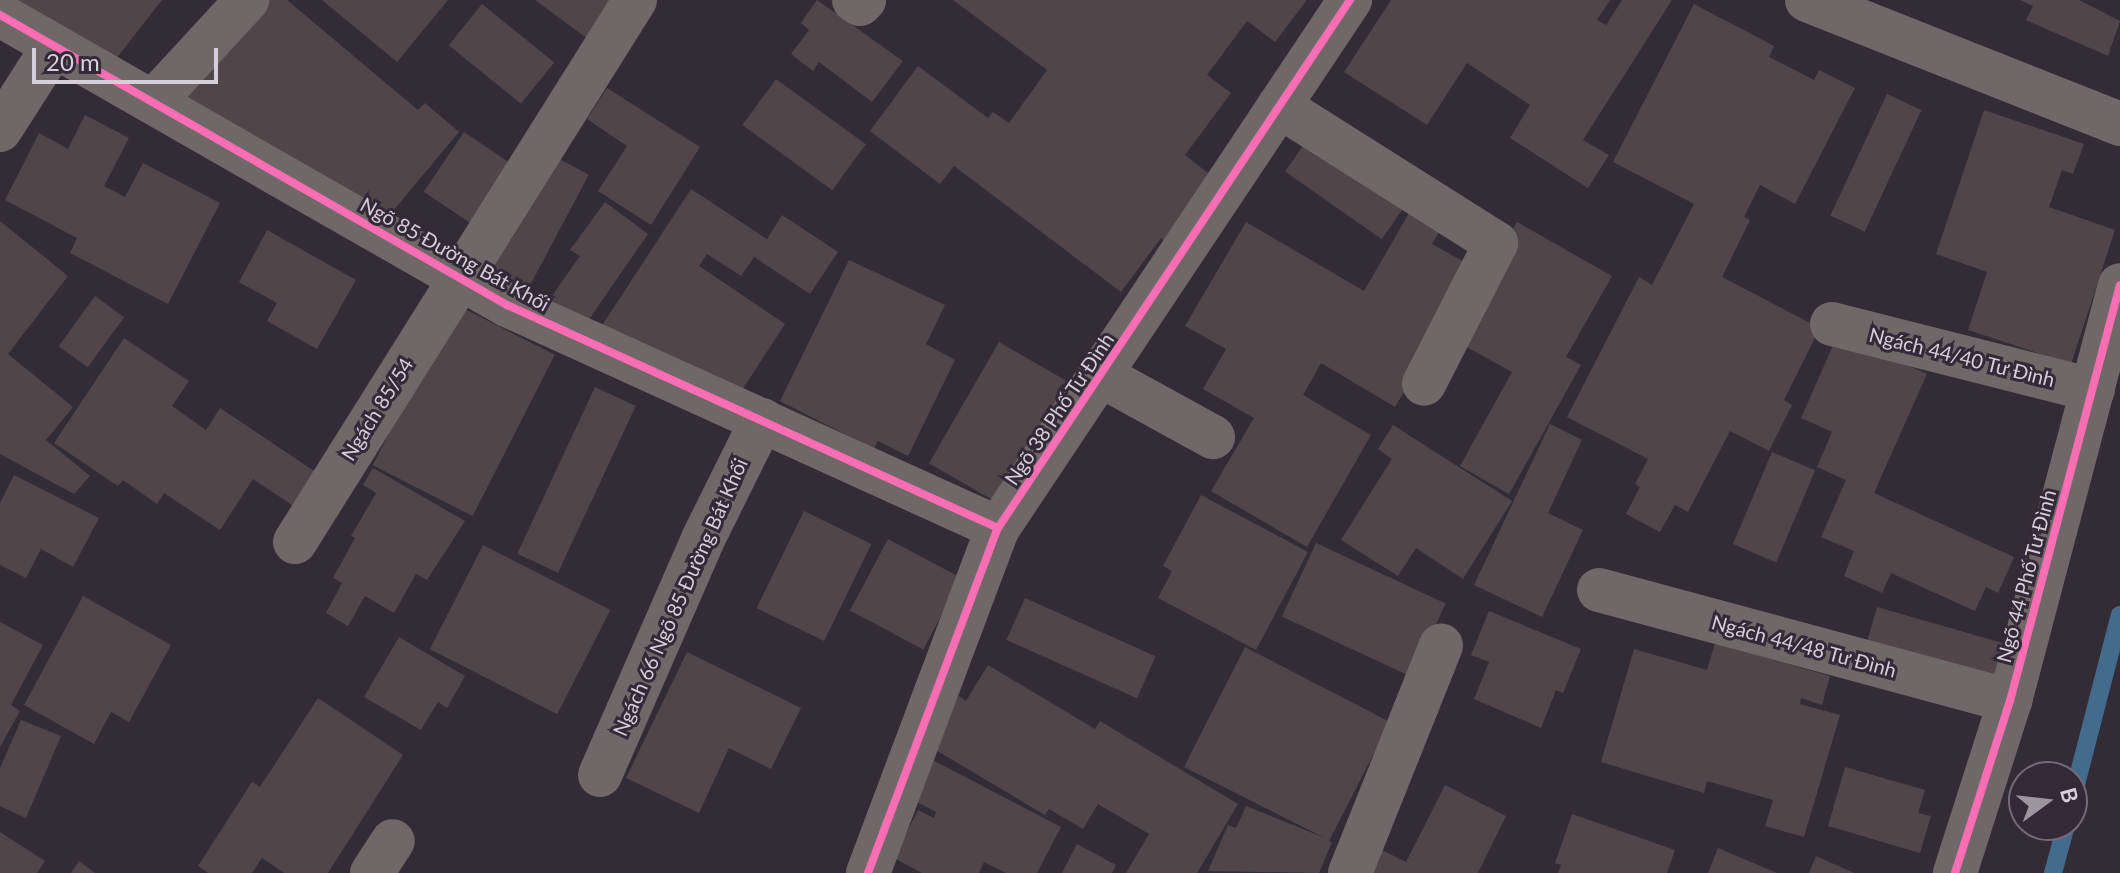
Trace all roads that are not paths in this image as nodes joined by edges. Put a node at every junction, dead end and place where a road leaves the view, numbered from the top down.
1 (247, 0) edge
2 (635, 0) edge
3 (854, 0) edge
4 (864, 0) edge
5 (1350, 0) edge
6 (1807, 0) edge
7 (0, 15) edge
8 (53, 47) junction
9 (153, 102) junction
10 (1279, 106) junction
11 (2120, 124) edge
12 (0, 130) edge
13 (458, 276) junction
14 (2120, 285) edge
15 (1832, 324) dead end
16 (1100, 375) junction
17 (1424, 384) dead end
18 (2093, 390) junction
19 (762, 420) junction
20 (1213, 437) dead end
21 (998, 528) junction
22 (295, 542) dead end
23 (1599, 590) dead end
24 (1441, 646) dead end
25 (2010, 701) junction
26 (600, 775) dead end
27 (868, 873) edge
28 (1350, 873) edge
29 (1955, 873) edge

1 - 9 street
2 - 13 street, Ngách 85/54
3 - 4 street
5 - 10 street, Ngõ 38 Phố Tư Đình
6 - 11 street
7 - 8 street, Ngõ 85 Đường Bát Khối
8 - 9 street, Ngõ 85 Đường Bát Khối
8 - 12 street
9 - 13 street, Ngõ 85 Đường Bát Khối
10 - 16 street, Ngõ 38 Phố Tư Đình
10 - 17 street
13 - 19 street, Ngõ 85 Đường Bát Khối
13 - 22 street, Ngách 85/54
14 - 18 street, Ngõ 44 Phố Tư Đình
15 - 18 street, Ngách 44/40 Tư Đình
16 - 20 street
16 - 21 street, Ngõ 38 Phố Tư Đình
18 - 25 street, Ngõ 44 Phố Tư Đình
19 - 21 street, Ngõ 85 Đường Bát Khối
19 - 26 street, Ngách 66 Ngõ 85 Đường Bát Khối
21 - 27 street, Ngõ 38 Phố Tư Đình
23 - 25 street, Ngách 44/48 Tư Đình
24 - 28 street
25 - 29 street, Ngõ 44 Phố Tư Đình

